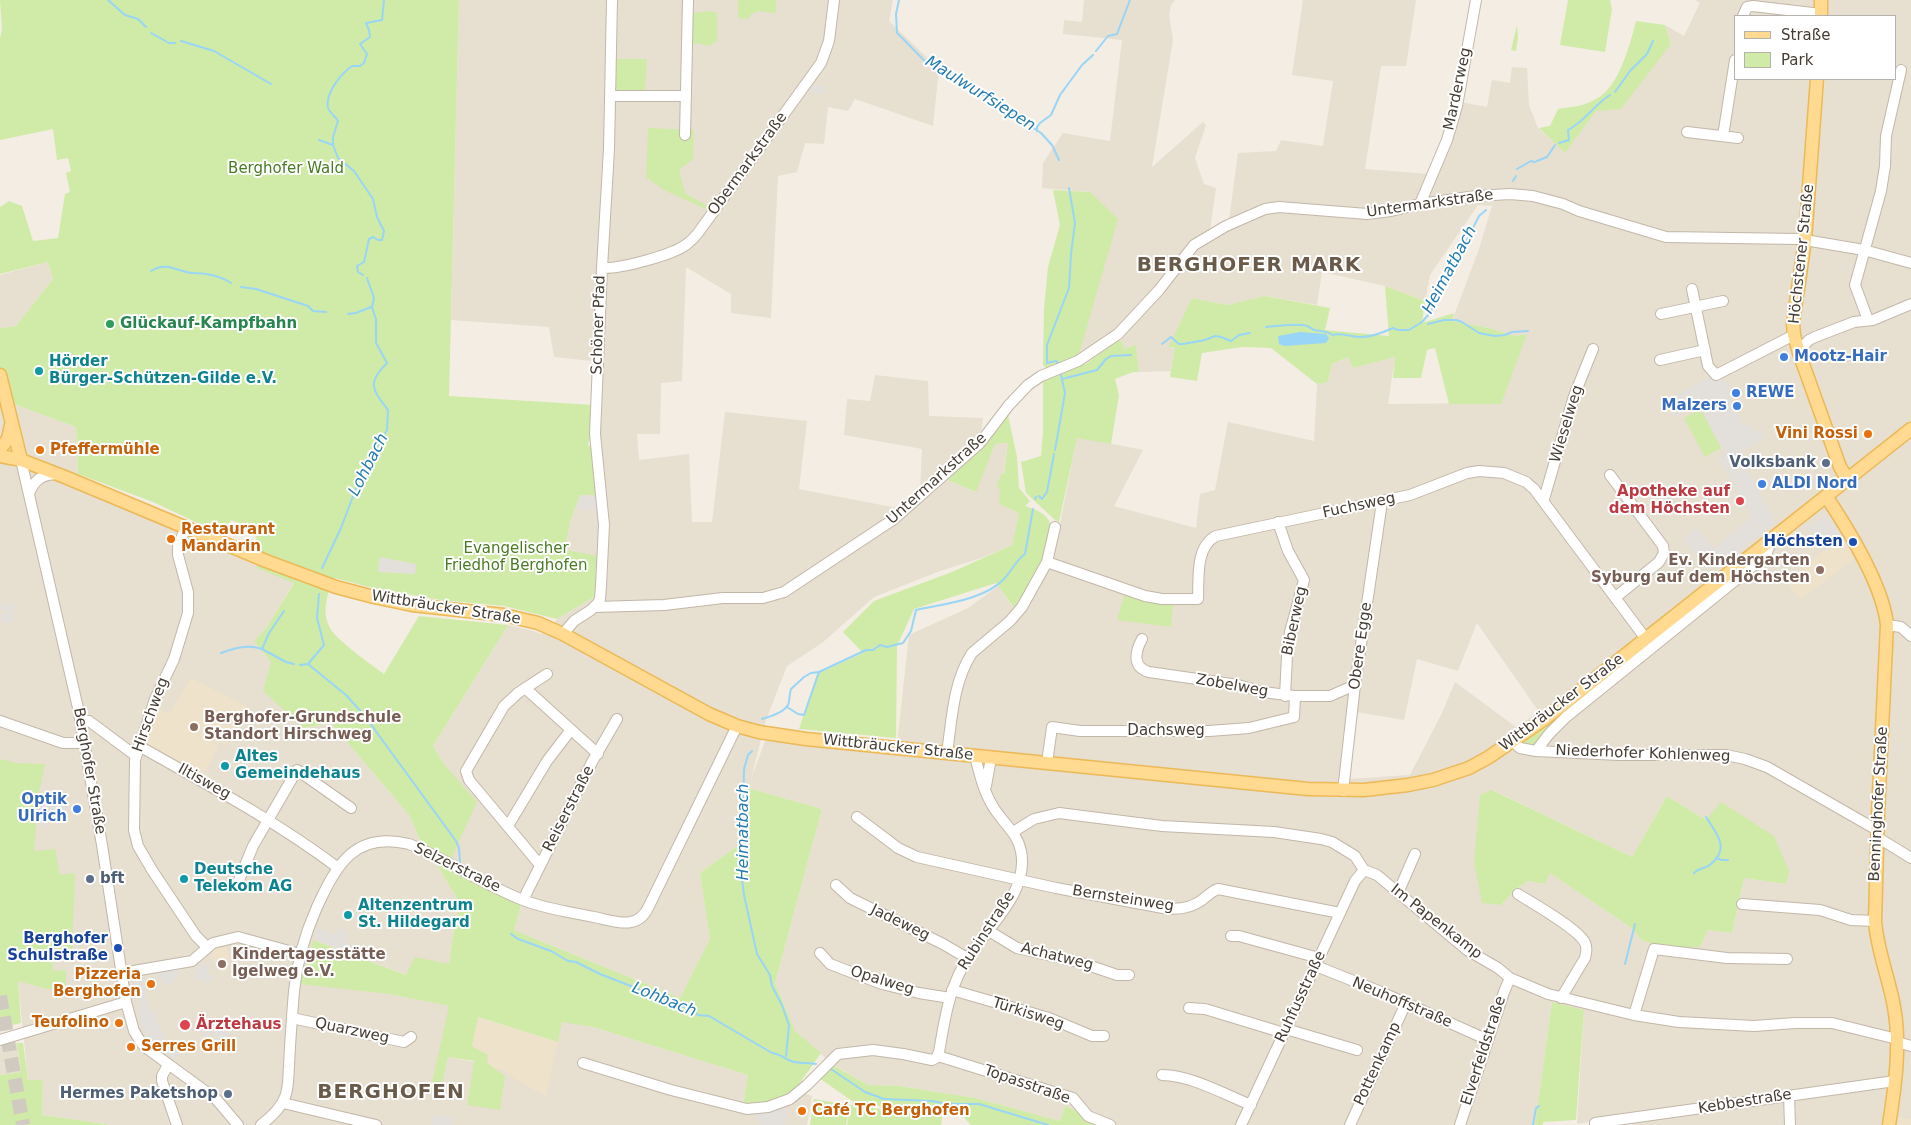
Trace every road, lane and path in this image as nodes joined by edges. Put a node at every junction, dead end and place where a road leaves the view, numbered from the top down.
1 (612, 0) edge
2 (688, 0) edge
3 (834, 0) edge
4 (1476, 0) edge
5 (1820, 0) edge
6 (1743, 15) edge
7 (1821, 15) edge
8 (1734, 66) edge
9 (1902, 70) edge
10 (1817, 80) edge
11 (611, 96) junction
12 (686, 96) junction
13 (1686, 132) dead end
14 (685, 134) dead end
15 (1723, 136) junction
16 (1738, 138) dead end
17 (1420, 204) junction
18 (1805, 240) junction
19 (1864, 250) junction
20 (1911, 263) edge
21 (602, 268) junction
22 (1692, 289) dead end
23 (1723, 301) dead end
24 (1911, 304) edge
25 (1696, 307) junction
26 (1661, 314) dead end
27 (1868, 320) junction
28 (1794, 334) junction
29 (1593, 349) dead end
30 (1705, 350) junction
31 (1799, 350) junction
32 (1660, 360) dead end
33 (0, 375) edge
34 (11, 423) junction
35 (1911, 430) edge
36 (0, 449) edge
37 (0, 456) edge
38 (21, 460) junction
39 (56, 474) junction
40 (1610, 475) dead end
41 (1848, 480) junction
42 (29, 495) junction
43 (1826, 496) junction
44 (1544, 499) junction
45 (1382, 502) junction
46 (1278, 522) junction
47 (186, 527) junction
48 (1055, 527) dead end
49 (1770, 541) junction
50 (1047, 562) junction
51 (1616, 597) junction
52 (594, 607) junction
53 (1887, 625) junction
54 (564, 634) junction
55 (1911, 636) edge
56 (1142, 639) dead end
57 (1646, 639) junction
58 (547, 674) dead end
59 (1355, 685) junction
60 (525, 688) junction
61 (1290, 696) junction
62 (617, 719) dead end
63 (0, 720) edge
64 (80, 721) junction
65 (737, 726) junction
66 (570, 731) junction
67 (1513, 742) junction
68 (84, 743) junction
69 (138, 751) junction
70 (1541, 751) junction
71 (947, 753) junction
72 (598, 754) junction
73 (975, 756) junction
74 (991, 758) junction
75 (1047, 763) junction
76 (985, 790) junction
77 (1343, 790) junction
78 (350, 808) dead end
79 (857, 817) dead end
80 (268, 818) junction
81 (508, 826) junction
82 (1014, 832) junction
83 (1877, 834) junction
84 (1415, 854) dead end
85 (1911, 858) edge
86 (540, 865) junction
87 (337, 867) junction
88 (1364, 870) junction
89 (239, 880) dead end
90 (1018, 880) junction
91 (836, 884) dead end
92 (1398, 894) junction
93 (1518, 894) dead end
94 (523, 900) junction
95 (1742, 904) dead end
96 (1340, 913) junction
97 (1875, 921) junction
98 (989, 931) junction
99 (1231, 936) dead end
100 (207, 947) junction
101 (820, 953) dead end
102 (300, 954) junction
103 (967, 958) junction
104 (1787, 959) dead end
105 (1317, 962) junction
106 (122, 973) junction
107 (1129, 976) dead end
108 (1510, 978) junction
109 (951, 994) junction
110 (1561, 998) junction
111 (126, 1002) junction
112 (1406, 1003) junction
113 (1190, 1008) dead end
114 (1634, 1015) junction
115 (292, 1018) junction
116 (1285, 1031) junction
117 (1104, 1036) dead end
118 (411, 1037) dead end
119 (0, 1040) edge
120 (1488, 1040) junction
121 (1897, 1040) junction
122 (1911, 1046) edge
123 (1356, 1050) dead end
124 (938, 1056) junction
125 (583, 1063) dead end
126 (168, 1065) junction
127 (1162, 1075) dead end
128 (1895, 1081) junction
129 (1789, 1094) junction
130 (283, 1103) junction
131 (1251, 1105) junction
132 (1595, 1124) dead end
133 (177, 1125) edge
134 (238, 1125) edge
135 (260, 1125) edge
136 (376, 1125) edge
137 (1110, 1125) edge
138 (1242, 1125) edge
139 (1350, 1125) edge
140 (1460, 1125) edge
141 (1790, 1125) edge
142 (1889, 1125) edge

1 - 11 street, Schöner Pfad
2 - 12 street
3 - 21 street, Obermarkstraße
4 - 17 street, Marderweg
5 - 7 main road
6 - 7 street
8 - 15 street
9 - 19 street
10 - 18 main road, Höchstener Straße
11 - 12 street
11 - 21 street, Schöner Pfad
12 - 14 street
13 - 15 street
15 - 16 street
17 - 18 street, Untermarkstraße
17 - 52 street, Untermarkstraße
18 - 19 street, Untermarkstraße
18 - 28 main road, Höchstener Straße
19 - 20 street, Untermarkstraße
19 - 27 street
21 - 52 street, Schöner Pfad
22 - 25 street
23 - 25 street
24 - 27 street
25 - 26 street
25 - 30 street
27 - 31 street
28 - 30 street
28 - 31 main road, Höchstener Straße
29 - 44 street, Wieselweg
30 - 32 street
31 - 41 main road, Höchstener Straße
33 - 34 main road, Berghofer Straße
34 - 36 main road
34 - 38 main road, Berghofer Straße
35 - 41 main road, Wittbräucker Straße
37 - 38 main road, Wittbräucker Straße
38 - 39 main road, Wittbräucker Straße
38 - 42 street, Berghofer Straße
39 - 42 street
39 - 47 main road, Wittbräucker Straße
40 - 51 street
41 - 43 main road, Wittbräucker Straße
42 - 64 street, Berghofer Straße
43 - 49 main road, Wittbräucker Straße
43 - 53 main road, Benninghofer Straße
44 - 45 street, Fuchsweg
44 - 51 street, Fuchsweg
45 - 46 street, Fuchsweg
45 - 59 street, Obere Egge
46 - 50 street, Fuchsweg
46 - 61 street, Biberweg
47 - 54 main road, Wittbräucker Straße
47 - 69 street, Hirschweg
48 - 50 street
49 - 57 main road, Wittbräucker Straße
49 - 70 street, Wittbräucker Straße
50 - 71 street
51 - 57 street, Fuchsweg
52 - 54 street
53 - 55 street
53 - 83 main road, Benninghofer Straße
54 - 65 main road, Wittbräucker Straße
56 - 61 street, Zobelweg
57 - 67 main road, Wittbräucker Straße
58 - 60 street
59 - 61 street, Zobelweg
59 - 77 street, Obere Egge
60 - 66 street
60 - 81 street
61 - 75 street, Dachsweg
62 - 72 street, Reiserstraße
63 - 68 street
64 - 68 street, Berghofer Straße
64 - 69 street, Iltisweg
65 - 71 main road, Wittbräucker Straße
65 - 94 street, Selzerstraße
66 - 72 street
66 - 81 street
67 - 70 street, Niederhofer Kohlenweg
67 - 77 main road, Wittbräucker Straße
68 - 106 street, Berghofer Straße
69 - 80 street, Iltisweg
69 - 100 street, Hirschweg
70 - 83 street, Niederhofer Kohlenweg
71 - 73 main road, Wittbräucker Straße
72 - 86 street, Reiserstraße
73 - 74 main road, Wittbräucker Straße
73 - 76 street, Rubinstraße
74 - 75 main road, Wittbräucker Straße
74 - 76 street
75 - 77 main road, Wittbräucker Straße
76 - 82 street, Rubinstraße
78 - 80 street
79 - 90 street, Bernsteinweg
80 - 87 street, Iltisweg
80 - 89 street
81 - 86 street
82 - 88 street, Im Papenkamp
82 - 90 street, Rubinstraße
83 - 85 street, Niederhofer Kohlenweg
83 - 97 main road, Benninghofer Straße
84 - 92 street
86 - 94 street, Reiserstraße
87 - 94 street, Selzerstraße
87 - 102 street, Selzerstraße
88 - 92 street, Im Papenkamp
88 - 96 street, Ruhfusstraße
90 - 96 street, Bernsteinweg
90 - 98 street, Rubinstraße
91 - 103 street, Jadeweg
92 - 108 street, Im Papenkamp
93 - 110 street
95 - 97 street
96 - 105 street, Ruhfusstraße
97 - 121 main road, Benninghofer Straße
98 - 103 street, Rubinstraße
98 - 107 street, Achatweg
99 - 105 street, Neuhoffstraße
100 - 102 street
100 - 106 street
101 - 109 street, Opalweg
102 - 115 street, Selzerstraße
103 - 109 street, Rubinstraße
104 - 114 street
105 - 112 street, Neuhoffstraße
105 - 116 street, Ruhfusstraße
106 - 111 street, Berghofer Straße
108 - 110 street, Im Papenkamp
108 - 120 street, Elverfeldstraße
109 - 117 street, Türkisweg
109 - 124 street, Rubinstraße
110 - 114 street, Im Papenkamp
111 - 119 street
111 - 126 street, Berghofer Straße
112 - 120 street, Neuhoffstraße
112 - 139 street, Pottenkamp
113 - 116 street
114 - 121 street, Im Papenkamp
115 - 118 street, Quarzweg
115 - 130 street, Selzerstraße
116 - 123 street
116 - 131 street, Ruhfusstraße
120 - 140 street, Elverfeldstraße
121 - 122 street, Im Papenkamp
121 - 128 main road, Benninghofer Straße
124 - 125 street
124 - 137 street, Topasstraße
126 - 133 street
126 - 134 street, Berghofer Straße
127 - 131 street
128 - 129 street, Kebbestraße
128 - 142 main road, Benninghofer Straße
129 - 132 street, Kebbestraße
129 - 141 street
130 - 135 street
130 - 136 street
131 - 138 street, Ruhfusstraße

